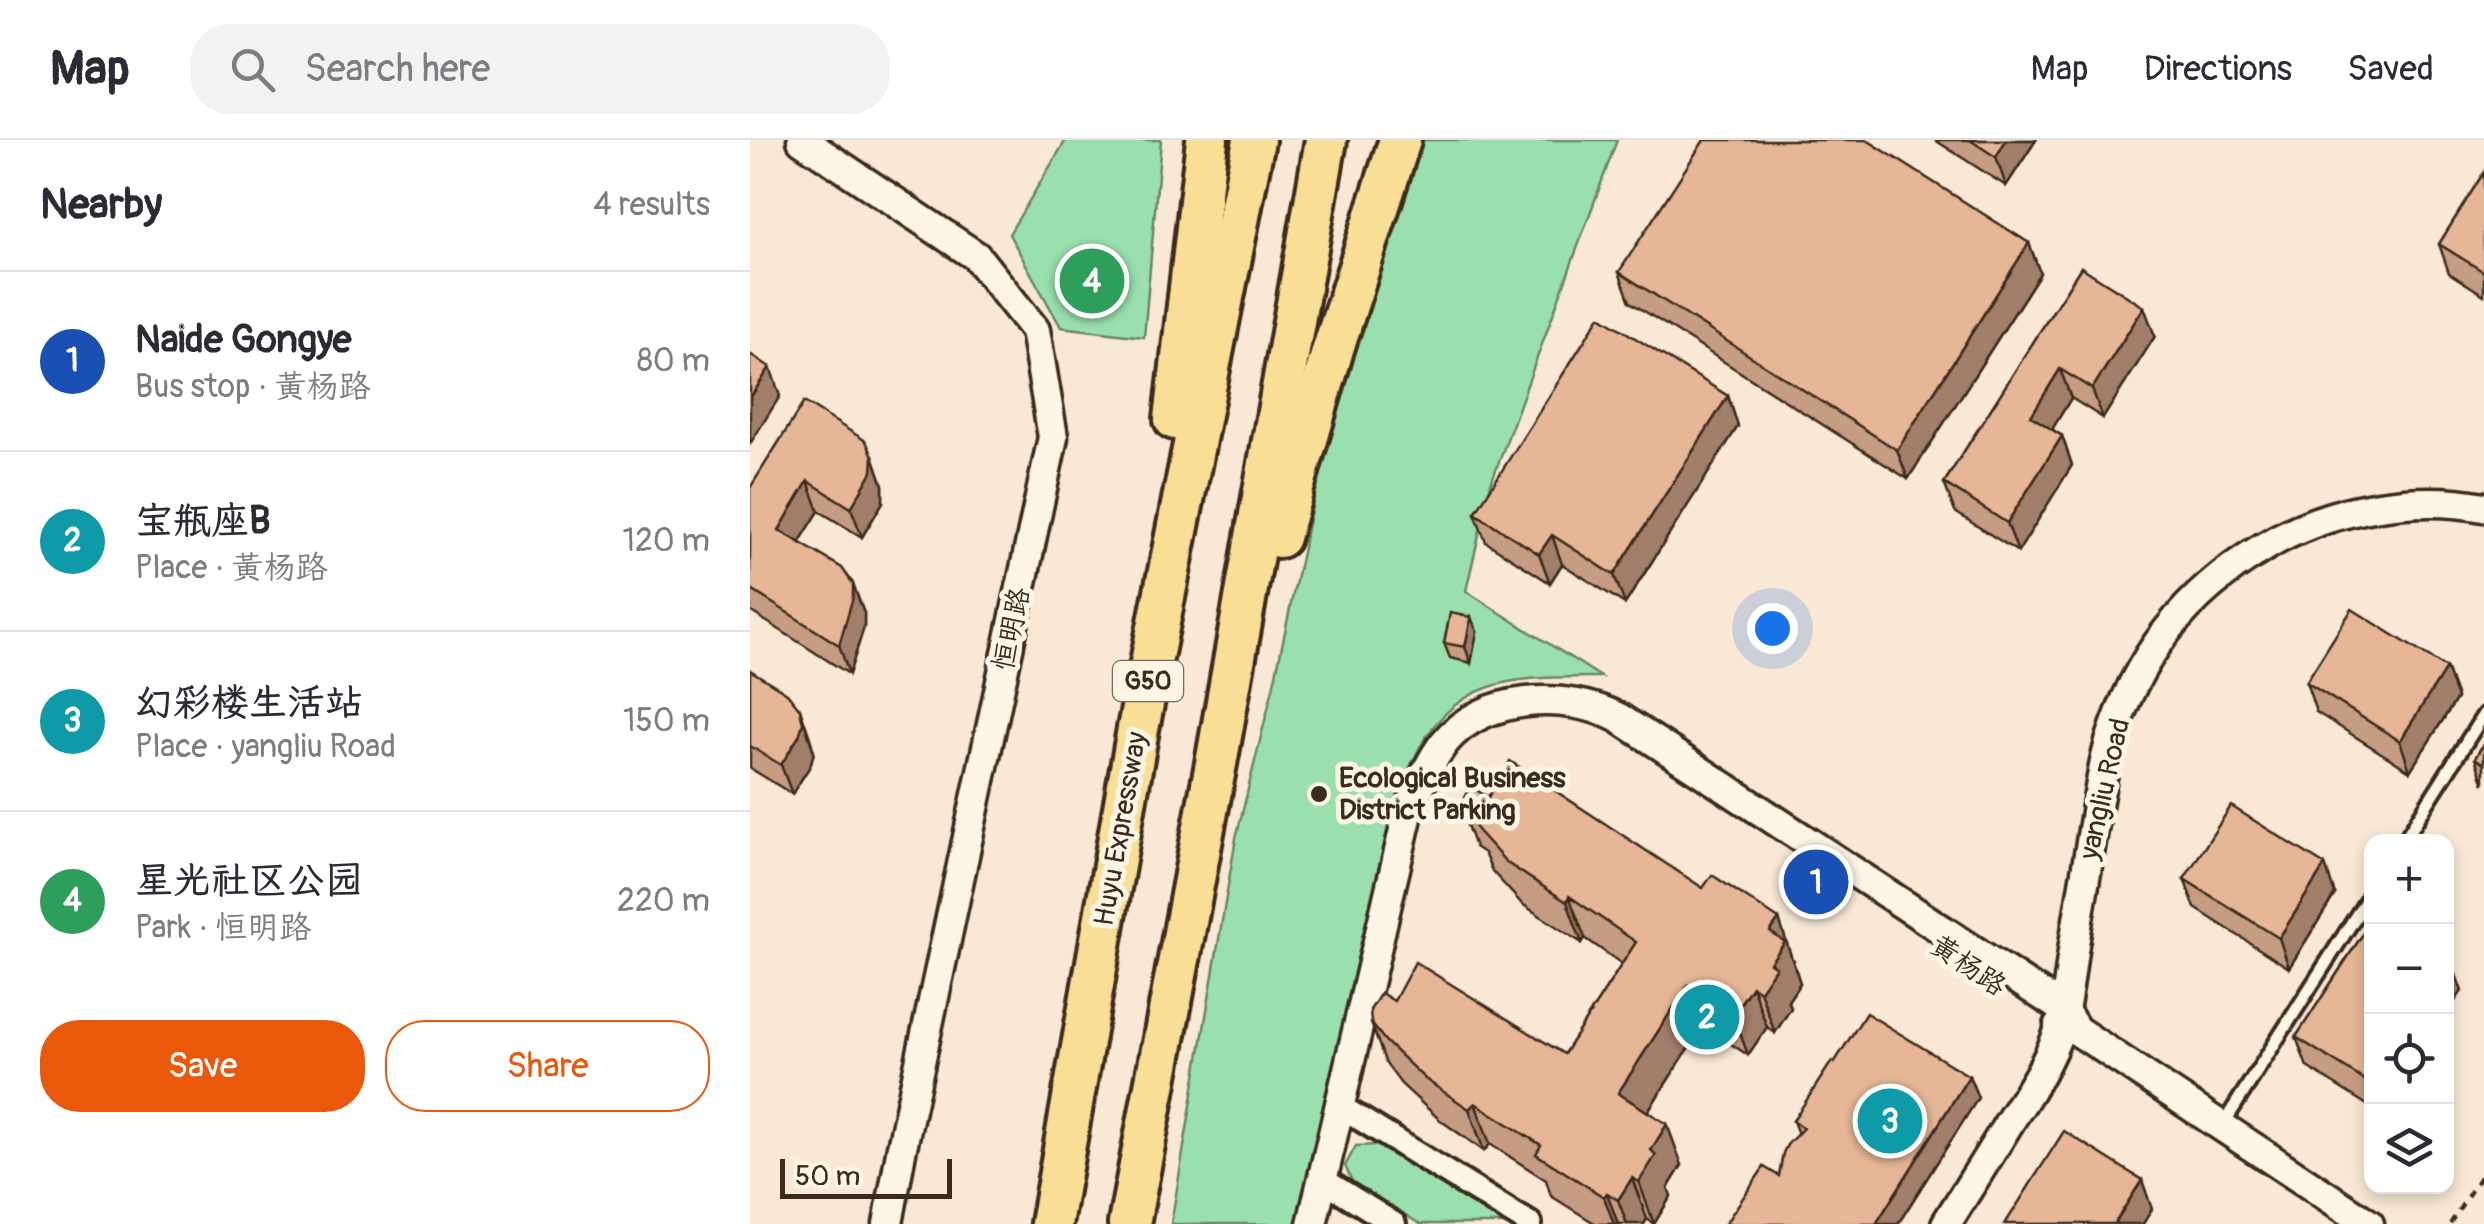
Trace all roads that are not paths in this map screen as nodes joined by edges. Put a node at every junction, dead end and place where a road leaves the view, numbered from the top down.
1 (802, 140) edge
2 (1208, 140) edge
3 (1254, 140) edge
4 (1326, 140) edge
5 (1400, 140) edge
6 (2484, 507) edge
7 (2484, 523) edge
8 (2484, 714) edge
9 (1138, 730) junction
10 (1218, 753) junction
11 (2408, 834) edge
12 (2364, 904) edge
13 (2066, 1022) junction
14 (1338, 1104) junction
15 (2222, 1126) junction
16 (1322, 1180) junction
17 (888, 1224) edge
18 (1051, 1224) edge
19 (1129, 1224) edge
20 (1312, 1224) edge
21 (1394, 1224) edge
22 (1530, 1224) edge
23 (1946, 1224) edge
24 (1968, 1224) edge
25 (2369, 1224) edge

1 - 17 street, 恒明路
2 - 9 highway
3 - 9 highway, Huyu Expressway / G50
4 - 10 highway
5 - 10 highway
6 - 13 street, yangliu Road
7 - 13 street, yangliu Road
8 - 11 lane
9 - 18 highway, Huyu Expressway / G50
10 - 19 highway
12 - 15 lane
13 - 14 street, 黄杨路
13 - 15 street, 黄杨路
13 - 23 street, yangliu Road
13 - 24 street, yangliu Road
14 - 16 street
14 - 22 street
15 - 25 street, 黄杨路
16 - 20 street
16 - 21 street

